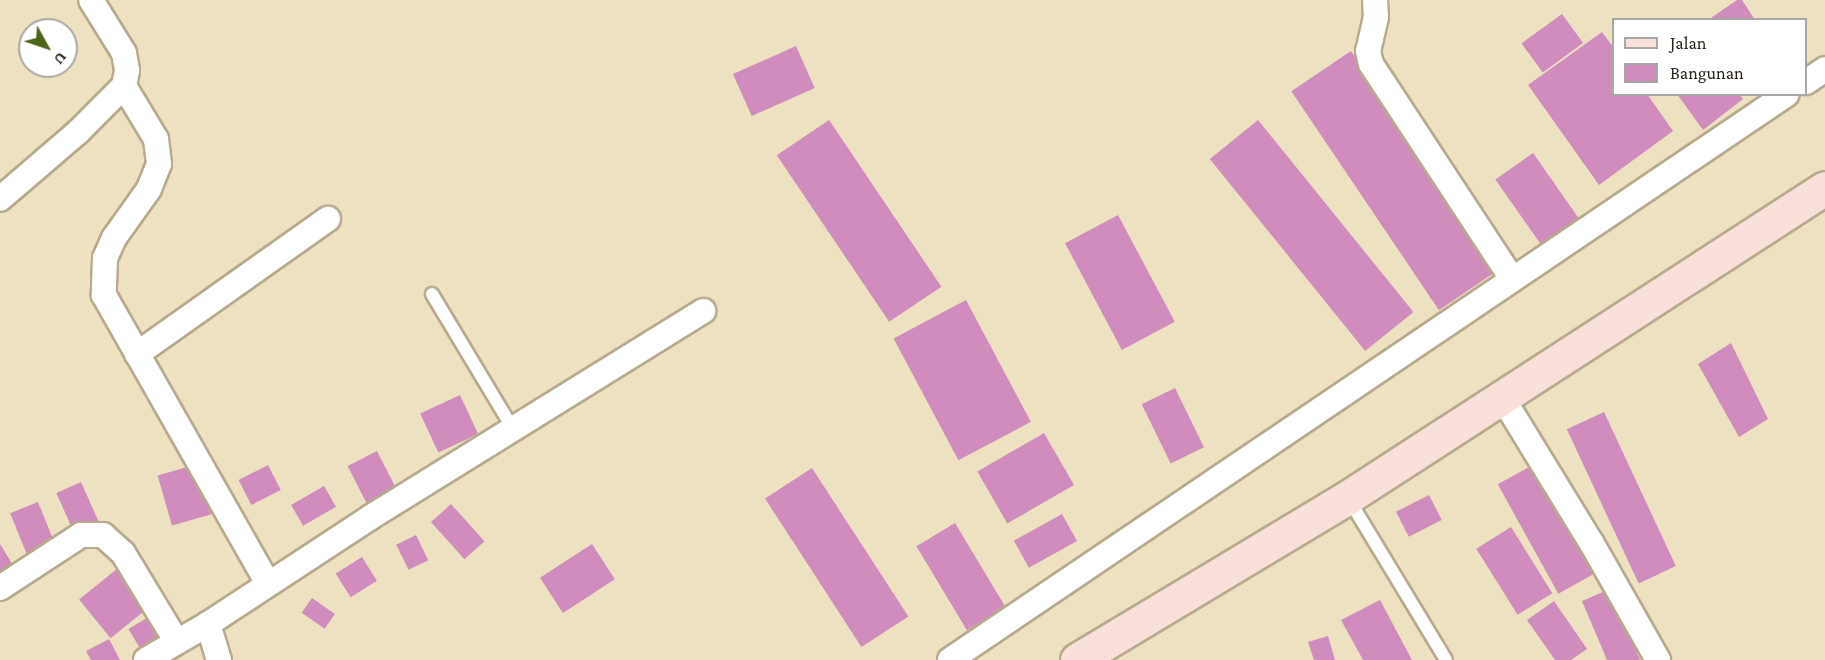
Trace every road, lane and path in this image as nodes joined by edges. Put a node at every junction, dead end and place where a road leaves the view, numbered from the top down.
1 (91, 0) edge
2 (1375, 0) edge
3 (1825, 69) edge
4 (1807, 81) edge
5 (124, 86) junction
6 (1784, 96) edge
7 (1825, 188) edge
8 (0, 199) edge
9 (328, 219) dead end
10 (1512, 279) junction
11 (432, 294) dead end
12 (703, 311) dead end
13 (136, 354) junction
14 (1502, 397) junction
15 (513, 429) junction
16 (1348, 497) junction
17 (268, 584) junction
18 (0, 588) edge
19 (208, 624) junction
20 (177, 642) junction
21 (146, 660) edge
22 (219, 660) edge
23 (950, 660) edge
24 (1077, 660) edge
25 (1446, 660) edge
26 (1658, 660) edge

1 - 5 street
2 - 10 street
3 - 4 street
5 - 8 street
5 - 13 street
6 - 10 street
7 - 14 street
9 - 13 street
10 - 23 street
11 - 15 lane
12 - 15 street
13 - 17 street
14 - 16 street
14 - 26 street
15 - 17 street
16 - 24 street
16 - 25 lane
17 - 19 street
18 - 20 street
19 - 20 street
19 - 22 street
20 - 21 street

